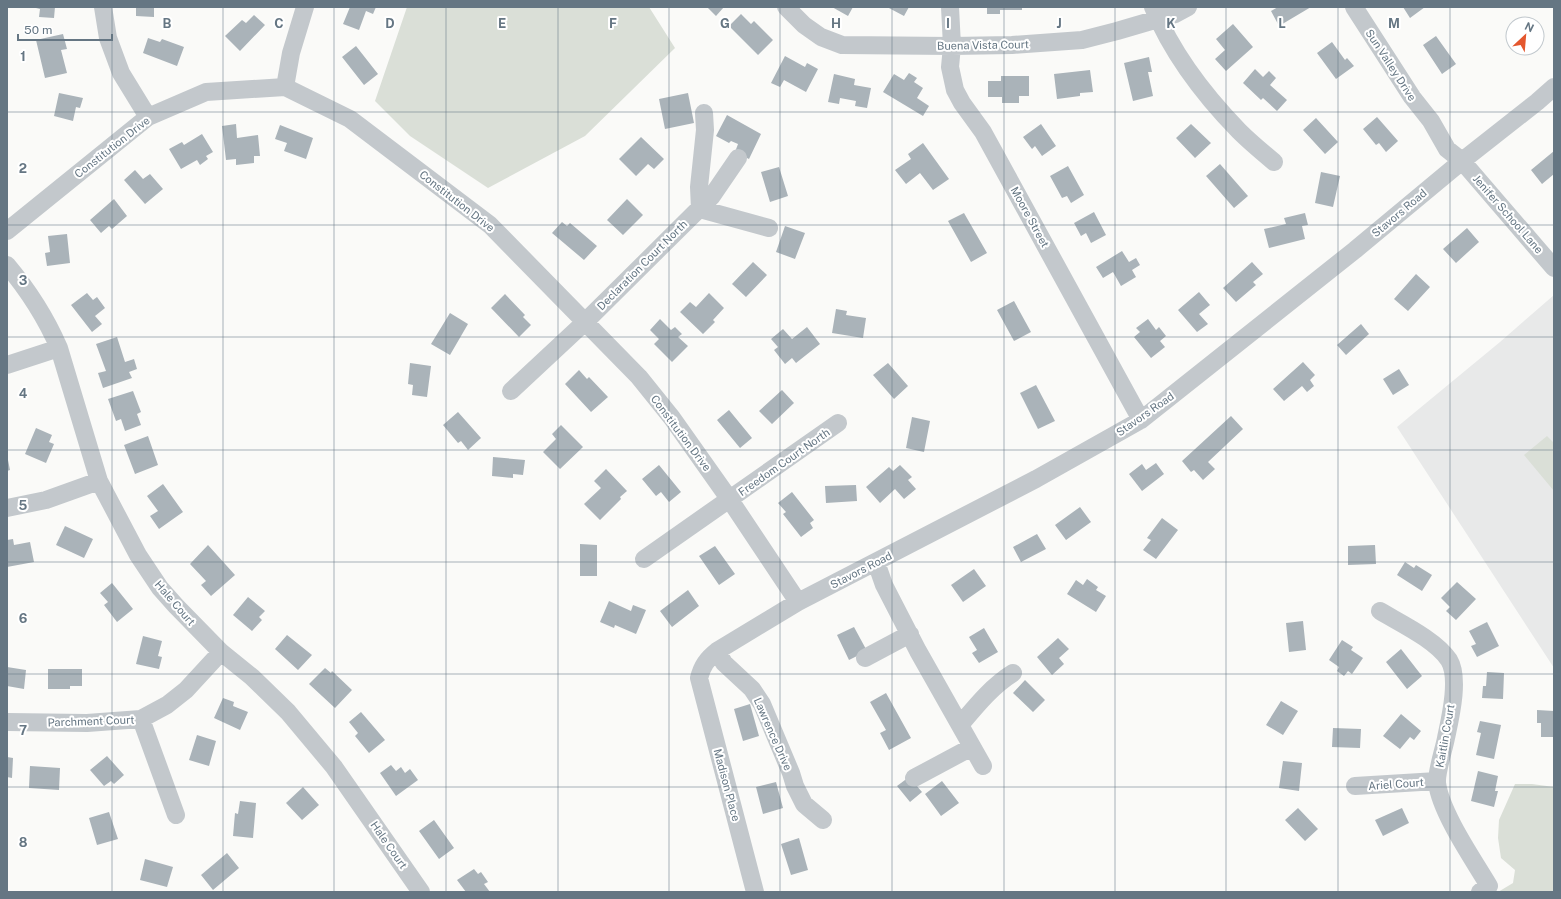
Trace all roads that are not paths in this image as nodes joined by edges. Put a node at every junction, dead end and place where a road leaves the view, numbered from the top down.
1 (103, 7) edge
2 (305, 7) edge
3 (786, 7) edge
4 (950, 7) edge
5 (1188, 7) edge
6 (1354, 7) edge
7 (1156, 13) edge
8 (952, 46) junction
9 (285, 87) junction
10 (1554, 87) edge
11 (704, 113) dead end
12 (148, 118) junction
13 (738, 158) dead end
14 (1462, 161) junction
15 (1274, 162) dead end
16 (700, 209) junction
17 (769, 228) dead end
18 (7, 231) edge
19 (7, 265) edge
20 (1554, 268) edge
21 (585, 322) junction
22 (59, 348) junction
23 (7, 365) edge
24 (511, 391) dead end
25 (1140, 420) junction
26 (838, 424) dead end
27 (99, 482) junction
28 (730, 500) junction
29 (7, 508) edge
30 (644, 559) dead end
31 (876, 562) junction
32 (798, 602) junction
33 (1380, 610) dead end
34 (910, 634) junction
35 (717, 651) junction
36 (221, 652) junction
37 (865, 658) dead end
38 (1013, 673) dead end
39 (699, 678) joint
40 (141, 719) junction
41 (7, 722) edge
42 (960, 724) junction
43 (972, 747) junction
44 (982, 766) dead end
45 (914, 778) dead end
46 (1437, 781) junction
47 (1355, 786) dead end
48 (176, 815) dead end
49 (823, 820) dead end
50 (1485, 889) edge
51 (421, 892) edge
52 (755, 892) edge

1 - 12 street
2 - 9 street
3 - 8 street, Buena Vista Court
4 - 8 street, Moore Street
5 - 7 street, Buena Vista Court
6 - 14 street, Sun Valley Drive
7 - 8 street, Buena Vista Court
7 - 15 street
8 - 25 street, Moore Street
9 - 12 street, Constitution Drive
9 - 21 street, Constitution Drive
10 - 14 street, Stavors Road
11 - 16 street
12 - 18 street, Constitution Drive
13 - 16 street, Declaration Court North
14 - 20 street, Jenifer School Lane
14 - 25 street, Stavors Road
16 - 17 street
16 - 21 street, Declaration Court North
19 - 22 street, Hale Court
21 - 24 street, Declaration Court North
21 - 28 street, Constitution Drive
22 - 23 street
22 - 27 street, Hale Court
25 - 31 street, Stavors Road
26 - 28 street, Freedom Court North
27 - 29 street
27 - 36 street, Hale Court
28 - 30 street, Freedom Court North
28 - 32 street, Constitution Drive
31 - 32 street, Stavors Road
31 - 34 street
32 - 35 street, Stavors Road
33 - 46 street, Kaitlin Court
34 - 37 street
34 - 42 street
35 - 39 street, Stavors Road
35 - 49 street, Lawrence Drive
36 - 40 street, Parchment Court
36 - 51 street, Hale Court
38 - 42 street
39 - 52 street, Madison Place
40 - 41 street, Parchment Court
40 - 48 street
42 - 43 street
43 - 44 street
43 - 45 street
46 - 47 street, Ariel Court
46 - 50 street, Kaitlin Court

